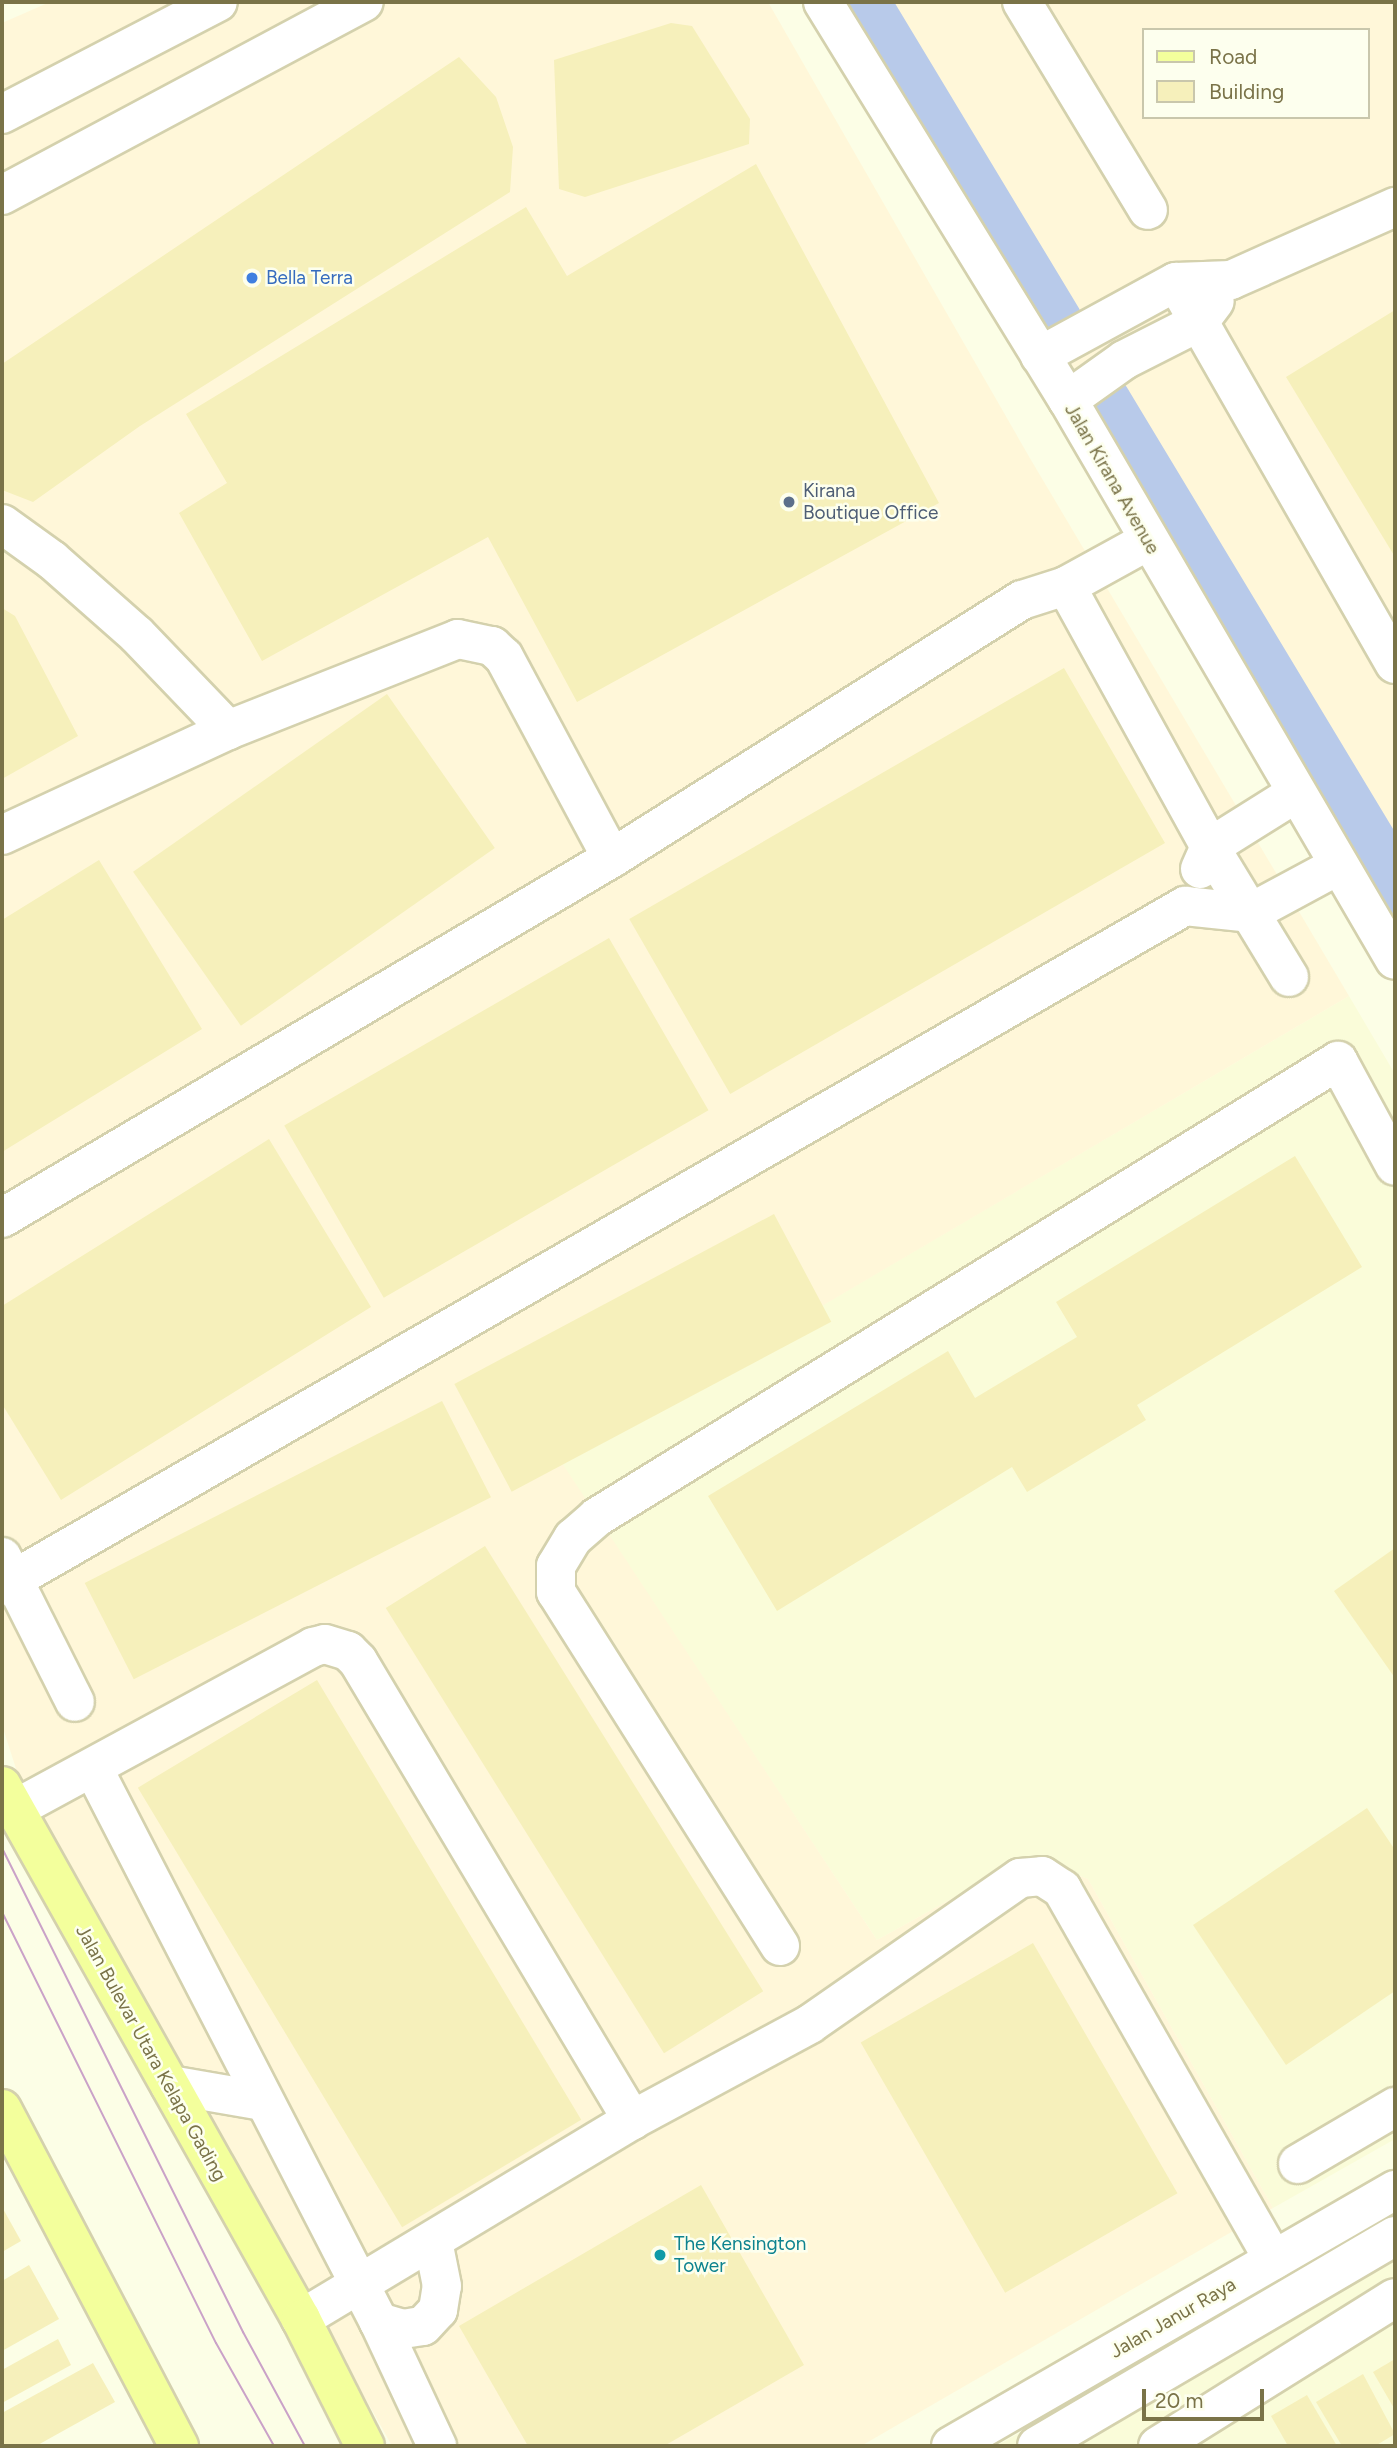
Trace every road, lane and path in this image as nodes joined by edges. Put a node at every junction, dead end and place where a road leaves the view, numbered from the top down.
1 (218, 2) edge
2 (364, 2) edge
3 (823, 2) edge
4 (1022, 2) edge
5 (2, 114) edge
6 (2, 195) edge
7 (1395, 207) edge
8 (1148, 210) dead end
9 (1231, 279) junction
10 (1176, 282) junction
11 (1199, 322) junction
12 (1040, 356) junction
13 (1068, 400) junction
14 (2, 524) edge
15 (1148, 541) junction
16 (1066, 586) junction
17 (1395, 664) edge
18 (228, 730) junction
19 (1296, 793) junction
20 (2, 835) edge
21 (1210, 847) junction
22 (612, 858) junction
23 (1339, 865) junction
24 (1185, 906) junction
25 (1250, 913) junction
26 (1395, 960) edge
27 (1289, 977) dead end
28 (1395, 1166) edge
29 (2, 1218) edge
30 (5, 1574) edge
31 (75, 1702) dead end
32 (93, 1768) junction
33 (8, 1798) edge
34 (780, 1946) dead end
35 (170, 2085) junction
36 (263, 2101) junction
37 (1395, 2107) edge
38 (2, 2109) edge
39 (632, 2120) junction
40 (1298, 2164) dead end
41 (1395, 2190) edge
42 (1395, 2236) edge
43 (433, 2241) junction
44 (1274, 2260) junction
45 (358, 2286) junction
46 (1395, 2298) edge
47 (301, 2319) junction
48 (379, 2322) junction
49 (179, 2446) edge
50 (365, 2446) edge
51 (437, 2446) edge
52 (951, 2446) edge
53 (1037, 2446) edge
54 (1158, 2446) edge

1 - 5 street
2 - 6 street
3 - 12 street, Jalan Kirana Avenue
4 - 8 street
7 - 9 street
9 - 10 street
9 - 11 street
10 - 11 street
10 - 12 street
11 - 13 street
11 - 17 street
12 - 13 street, Jalan Kirana Avenue
13 - 15 street, Jalan Kirana Avenue
14 - 18 street
15 - 16 street
15 - 19 street, Jalan Kirana Avenue
16 - 21 street
16 - 22 street
18 - 20 street
18 - 22 street
19 - 21 street
19 - 23 street, Jalan Kirana Avenue
21 - 24 street
21 - 25 street
22 - 29 street
23 - 25 street
23 - 26 street, Jalan Kirana Avenue
24 - 25 street
24 - 30 street
25 - 27 street
28 - 34 street
30 - 31 street
32 - 33 street
32 - 36 street
32 - 39 street
33 - 35 main road, Jalan Bulevar Utara Kelapa Gading
35 - 36 street
35 - 47 main road, Jalan Bulevar Utara Kelapa Gading
36 - 45 street
37 - 40 street
38 - 49 main road
39 - 43 street
39 - 44 street
41 - 44 street, Jalan Janur Raya
42 - 53 street
43 - 45 street
43 - 48 street
44 - 52 street, Jalan Janur Raya
45 - 47 street
45 - 48 street
46 - 54 street
47 - 50 main road, Jalan Bulevar Utara Kelapa Gading
48 - 51 street

